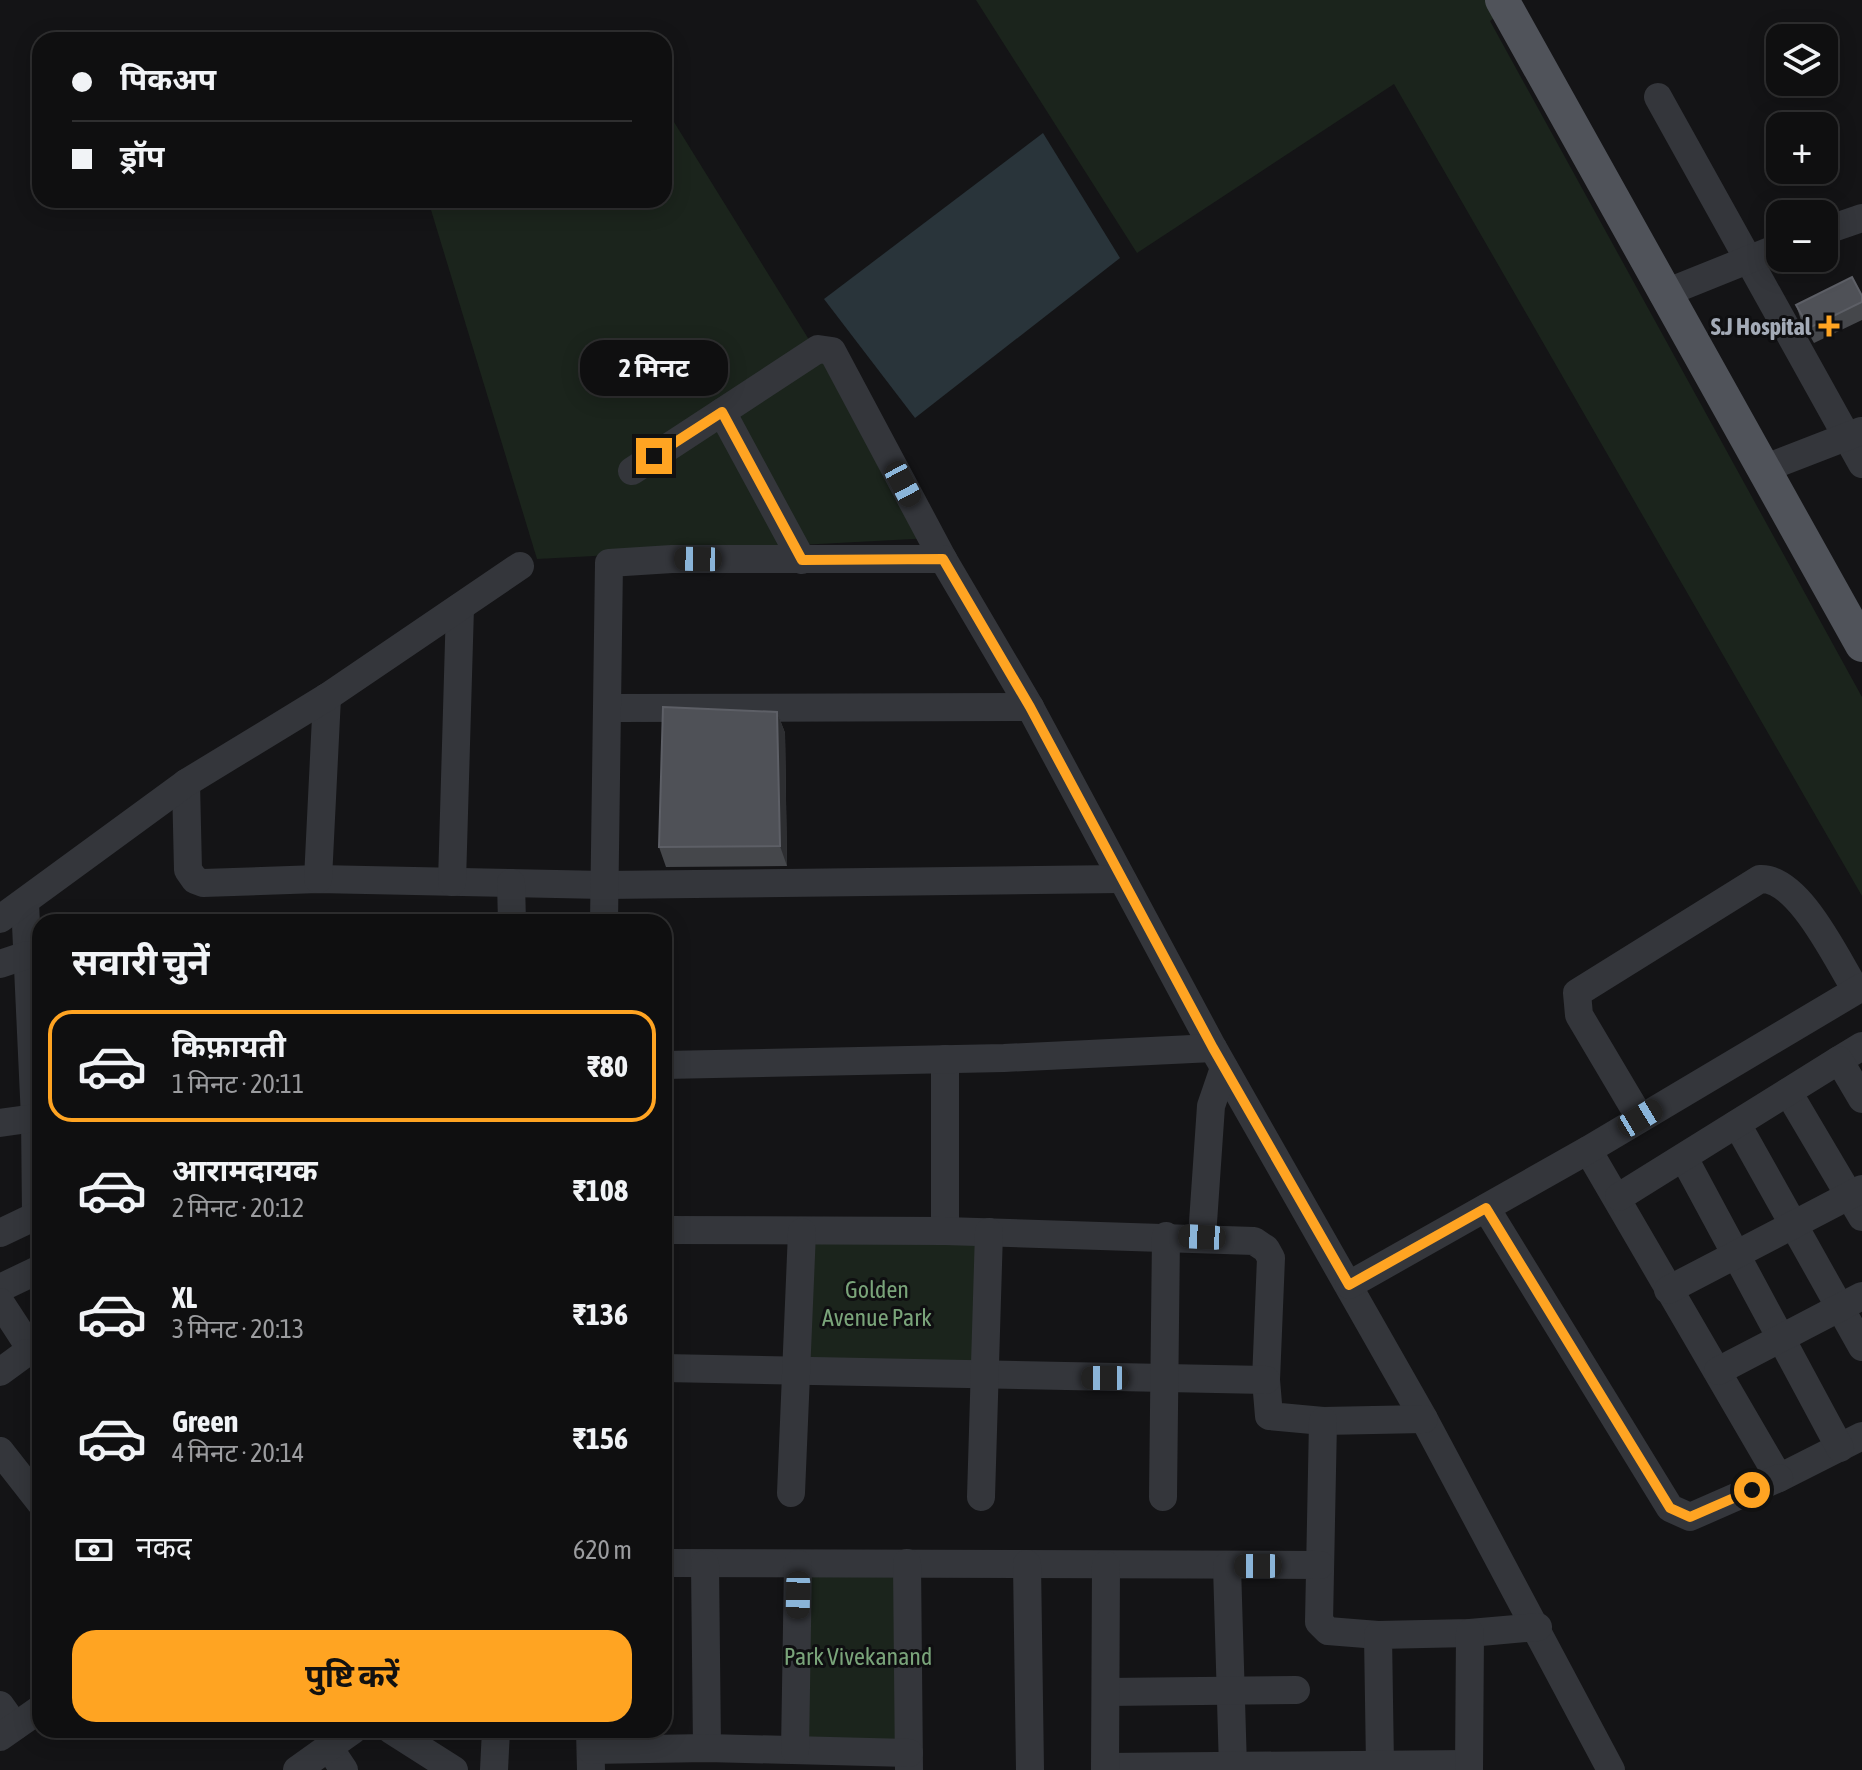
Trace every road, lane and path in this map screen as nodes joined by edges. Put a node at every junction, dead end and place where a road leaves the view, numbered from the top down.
1 (1502, 0) edge
2 (1658, 97) dead end
3 (1862, 218) edge
4 (1838, 226) edge
5 (1766, 252) edge
6 (1746, 260) junction
7 (1663, 294) junction
8 (722, 412) junction
9 (1854, 434) edge
10 (1862, 464) edge
11 (1763, 469) junction
12 (632, 471) dead end
13 (943, 559) junction
14 (802, 560) junction
15 (520, 566) dead end
16 (460, 607) junction
17 (1862, 645) edge
18 (327, 697) junction
19 (1030, 707) junction
20 (609, 708) junction
21 (186, 783) junction
22 (318, 879) junction
23 (1121, 879) junction
24 (452, 882) junction
25 (511, 883) junction
26 (604, 885) junction
27 (25, 903) junction
28 (512, 914) edge
29 (604, 914) edge
30 (0, 919) edge
31 (27, 955) junction
32 (0, 964) edge
33 (1859, 988) edge
34 (1850, 1053) edge
35 (32, 1057) edge
36 (1218, 1058) junction
37 (945, 1059) junction
38 (672, 1065) edge
39 (1788, 1092) junction
40 (1862, 1099) edge
41 (32, 1118) edge
42 (1640, 1118) junction
43 (0, 1123) edge
44 (1737, 1124) junction
45 (1588, 1150) junction
46 (1684, 1158) junction
47 (1619, 1197) junction
48 (1858, 1200) edge
49 (1486, 1208) junction
50 (32, 1217) edge
51 (1791, 1226) junction
52 (672, 1230) edge
53 (945, 1231) junction
54 (802, 1232) junction
55 (989, 1232) junction
56 (0, 1233) edge
57 (1166, 1236) junction
58 (1202, 1237) junction
59 (1735, 1256) junction
60 (32, 1273) edge
61 (1349, 1285) junction
62 (0, 1288) edge
63 (1668, 1290) junction
64 (0, 1302) edge
65 (1851, 1302) edge
66 (1782, 1338) junction
67 (32, 1347) edge
68 (1862, 1347) edge
69 (32, 1355) edge
70 (672, 1368) edge
71 (795, 1370) junction
72 (1718, 1371) junction
73 (0, 1372) edge
74 (986, 1377) junction
75 (1164, 1378) junction
76 (1266, 1380) junction
77 (1424, 1419) junction
78 (1323, 1421) junction
79 (1851, 1442) edge
80 (0, 1451) edge
81 (1779, 1478) junction
82 (32, 1492) edge
83 (791, 1493) dead end
84 (981, 1497) dead end
85 (1163, 1497) dead end
86 (672, 1563) edge
87 (907, 1563) junction
88 (705, 1564) junction
89 (798, 1564) junction
90 (1027, 1564) junction
91 (1106, 1565) junction
92 (1320, 1565) junction
93 (1227, 1566) junction
94 (1538, 1627) junction
95 (1470, 1633) junction
96 (1378, 1635) junction
97 (1296, 1690) dead end
98 (1231, 1691) junction
99 (1106, 1692) junction
100 (32, 1712) edge
101 (5, 1722) edge
102 (348, 1738) edge
103 (404, 1738) edge
104 (496, 1738) edge
105 (707, 1748) junction
106 (591, 1750) edge
107 (795, 1750) junction
108 (336, 1758) edge
109 (909, 1761) edge
110 (1380, 1766) junction
111 (1469, 1767) edge
112 (1105, 1768) edge
113 (1252, 1769) edge
114 (297, 1770) edge
115 (454, 1770) edge
116 (494, 1770) edge
117 (1030, 1770) edge
118 (1611, 1770) edge

1 - 7 main road
2 - 6 street
3 - 4 street
5 - 6 street
6 - 7 street
6 - 9 street
7 - 11 main road
8 - 12 street
8 - 13 street
8 - 14 street
9 - 10 street
9 - 11 street
11 - 17 main road
13 - 14 street
13 - 19 street
14 - 20 street
15 - 16 street
16 - 18 street
16 - 24 street
18 - 21 street
18 - 22 street
19 - 20 street
19 - 23 street
20 - 26 street
21 - 22 street
21 - 27 street
22 - 24 street
23 - 26 street
23 - 36 street
24 - 25 street
25 - 26 street
25 - 28 street
26 - 29 street
27 - 30 street
27 - 31 street
31 - 32 street
31 - 35 street
33 - 42 street
33 - 42 street
34 - 39 street
34 - 40 street
36 - 37 street
36 - 58 street
36 - 61 street
37 - 38 street
37 - 53 street
39 - 44 street
39 - 48 street
41 - 43 street
42 - 45 street
44 - 46 street
44 - 51 street
45 - 47 street
45 - 49 street
46 - 47 street
46 - 59 street
47 - 63 street
48 - 51 street
49 - 61 street
49 - 81 street
50 - 56 street
51 - 59 street
51 - 65 street
52 - 54 street
53 - 54 street
53 - 55 street
54 - 71 street
55 - 57 street
55 - 74 street
57 - 58 street
57 - 75 street
58 - 76 street
59 - 63 street
59 - 66 street
60 - 62 street
61 - 77 street
63 - 72 street
64 - 67 street
65 - 66 street
65 - 68 street
66 - 72 street
66 - 79 street
69 - 73 street
70 - 71 street
71 - 74 street
71 - 83 street
72 - 81 street
74 - 75 street
74 - 84 street
75 - 76 street
75 - 85 street
76 - 78 street
77 - 78 street
77 - 94 street
78 - 92 street
79 - 81 street
80 - 82 street
86 - 88 street
87 - 89 street
87 - 90 street
87 - 109 street
88 - 89 street
88 - 105 street
89 - 107 street
90 - 91 street
90 - 117 street
91 - 93 street
91 - 99 street
92 - 93 street
92 - 96 street
93 - 98 street
94 - 95 street
94 - 118 street
95 - 96 street
95 - 111 street
96 - 110 street
97 - 98 street
98 - 99 street
98 - 113 street
99 - 112 street
100 - 101 street
102 - 108 street
103 - 115 street
104 - 116 street
105 - 106 street
105 - 107 street
107 - 109 street
108 - 114 street
110 - 111 street
110 - 113 street
112 - 113 street

